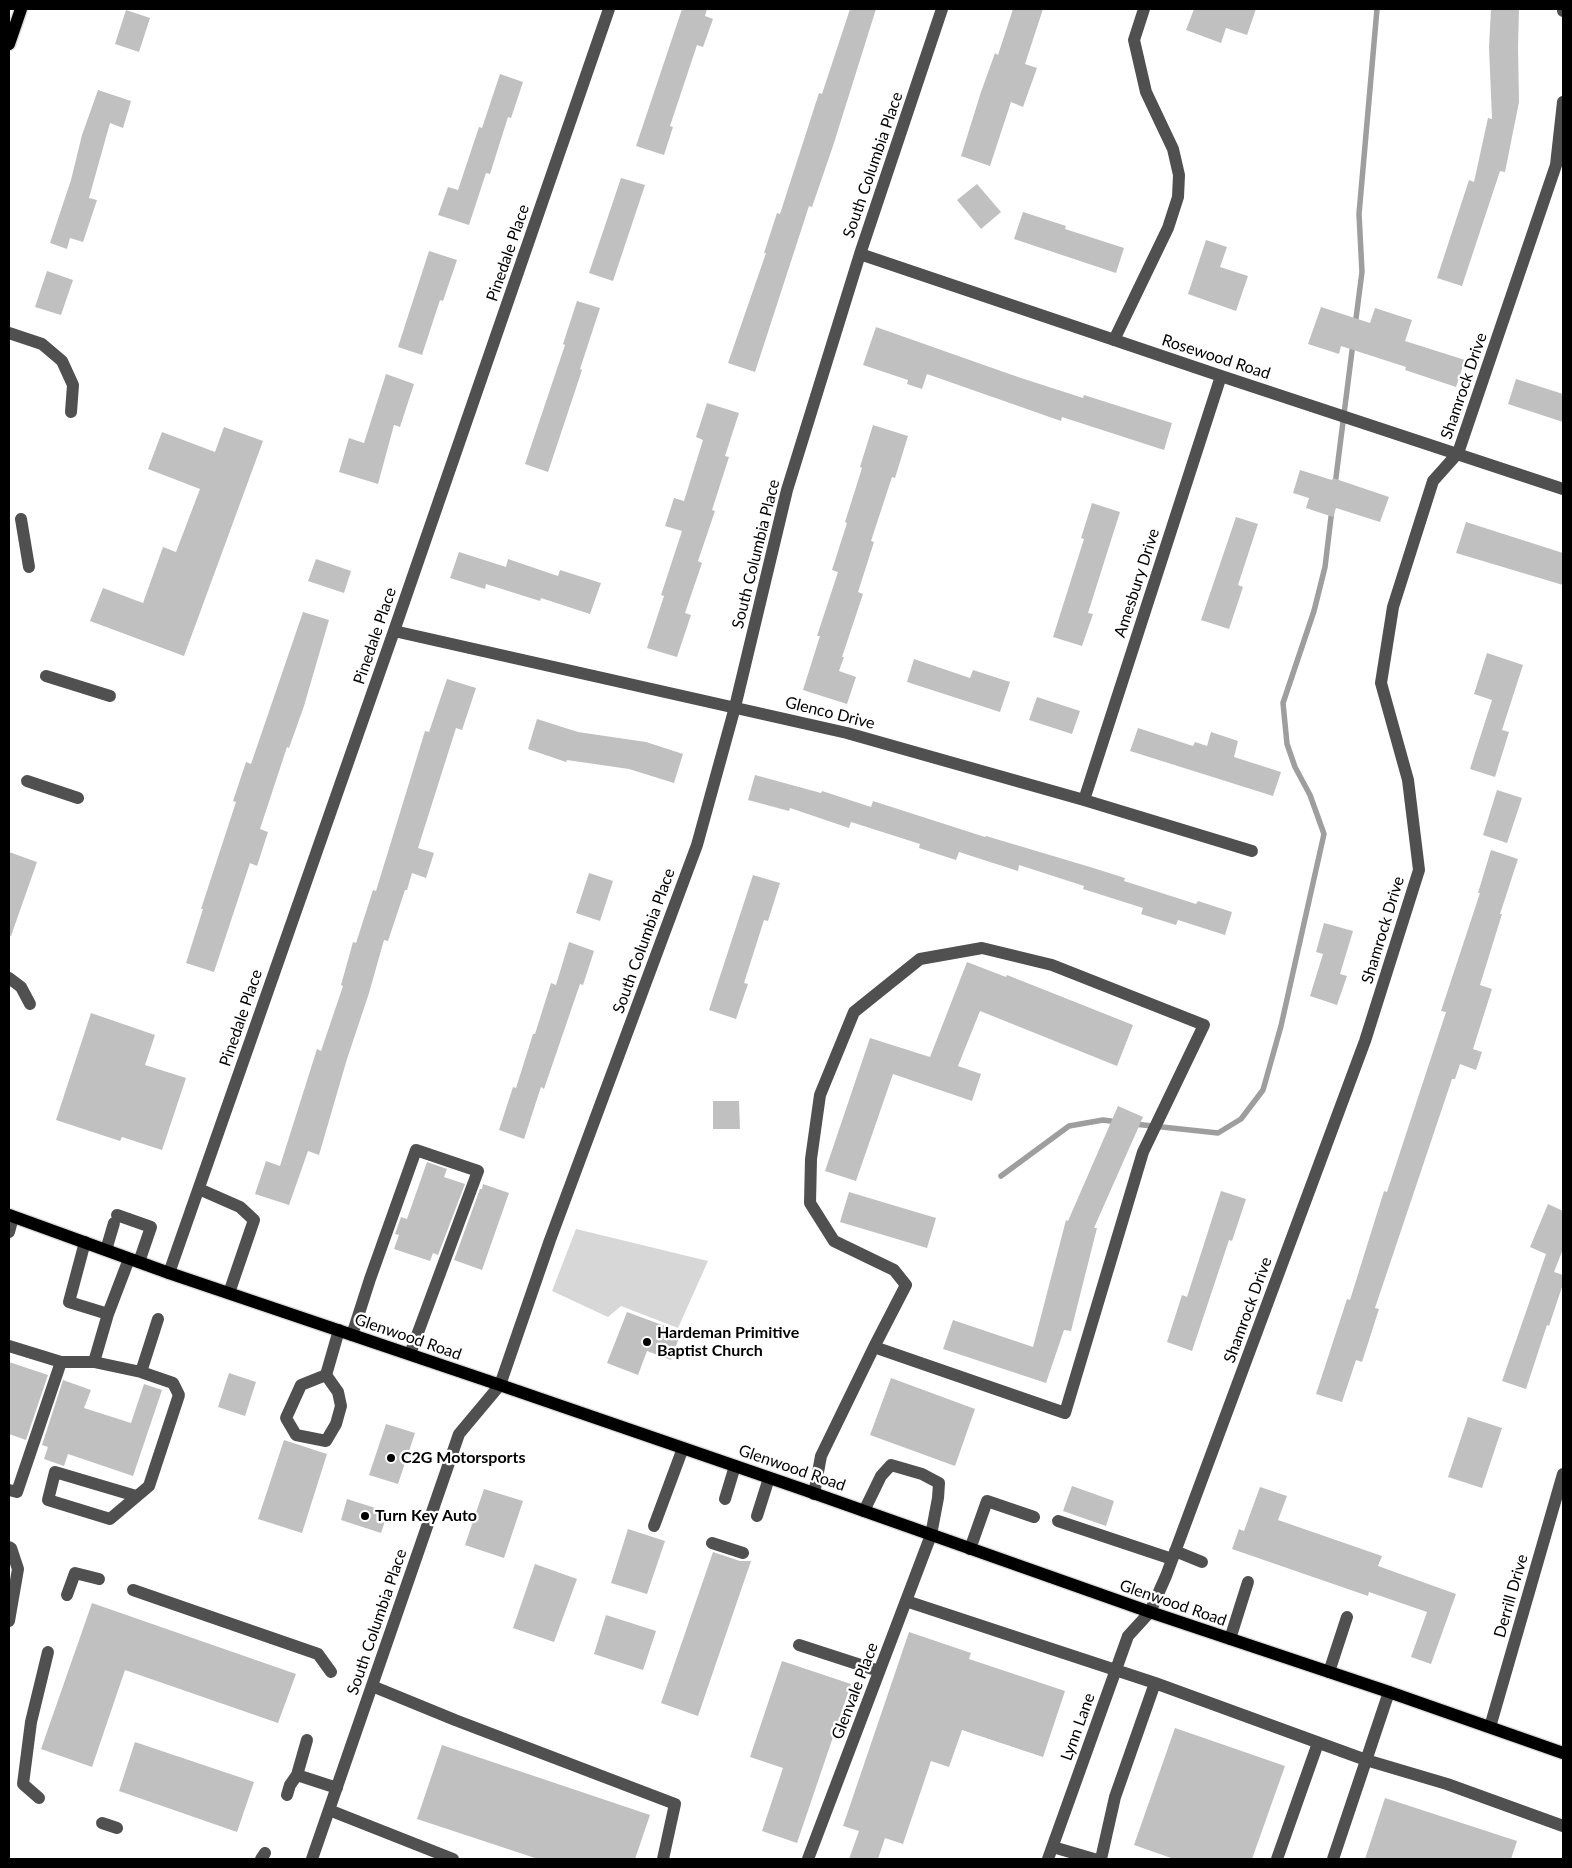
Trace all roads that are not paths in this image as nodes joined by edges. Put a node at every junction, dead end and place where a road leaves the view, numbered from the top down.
1 (21, 9) edge
2 (609, 9) edge
3 (942, 9) edge
4 (1144, 9) edge
5 (9, 44) edge
6 (1563, 102) edge
7 (1560, 166) edge
8 (860, 254) junction
9 (9, 333) edge
10 (1114, 340) junction
11 (1221, 376) junction
12 (71, 412) dead end
13 (1458, 453) junction
14 (1563, 489) edge
15 (20, 518) dead end
16 (29, 567) dead end
17 (394, 630) junction
18 (46, 676) dead end
19 (110, 696) dead end
20 (735, 707) junction
21 (27, 781) dead end
22 (78, 798) dead end
23 (1084, 800) junction
24 (1252, 851) dead end
25 (9, 978) edge
26 (30, 1004) dead end
27 (199, 1189) junction
28 (11, 1216) edge
29 (9, 1232) edge
30 (84, 1242) junction
31 (106, 1250) junction
32 (134, 1260) junction
33 (169, 1273) junction
34 (230, 1293) junction
35 (108, 1314) junction
36 (158, 1319) dead end
37 (338, 1330) junction
38 (352, 1335) junction
39 (9, 1346) edge
40 (874, 1347) junction
41 (410, 1354) junction
42 (60, 1362) junction
43 (94, 1362) junction
44 (140, 1372) junction
45 (326, 1375) junction
46 (500, 1385) junction
47 (682, 1448) junction
48 (735, 1466) junction
49 (1563, 1474) edge
50 (770, 1478) junction
51 (9, 1490) edge
52 (814, 1494) junction
53 (136, 1496) junction
54 (725, 1499) dead end
55 (864, 1511) junction
56 (756, 1516) dead end
57 (1034, 1517) dead end
58 (1058, 1521) dead end
59 (654, 1526) dead end
60 (931, 1535) junction
61 (712, 1543) dead end
62 (9, 1547) edge
63 (970, 1549) junction
64 (743, 1553) dead end
65 (1173, 1555) junction
66 (1202, 1562) dead end
67 (99, 1579) dead end
68 (1248, 1582) dead end
69 (133, 1590) dead end
70 (67, 1595) dead end
71 (906, 1601) junction
72 (1150, 1612) junction
73 (1347, 1617) dead end
74 (9, 1621) edge
75 (1230, 1639) junction
76 (799, 1645) dead end
77 (48, 1652) dead end
78 (1116, 1670) junction
79 (879, 1671) junction
80 (331, 1672) dead end
81 (1329, 1672) junction
82 (1155, 1683) junction
83 (372, 1686) junction
84 (1389, 1692) junction
85 (1490, 1727) junction
86 (308, 1740) dead end
87 (1318, 1743) junction
88 (1563, 1753) edge
89 (1366, 1760) junction
90 (297, 1775) junction
91 (337, 1788) junction
92 (287, 1795) dead end
93 (39, 1798) dead end
94 (329, 1810) junction
95 (102, 1823) dead end
96 (1563, 1826) edge
97 (117, 1828) dead end
98 (1053, 1847) junction
99 (312, 1859) edge
100 (453, 1859) edge
101 (662, 1859) edge
102 (808, 1859) edge
103 (1048, 1859) edge
104 (1094, 1859) edge
105 (1101, 1859) edge
106 (1277, 1859) edge
107 (1333, 1859) edge

1 - 5 main road
2 - 17 street, Pinedale Place
3 - 8 street, South Columbia Place
4 - 10 street
6 - 7 street, Shamrock Drive
7 - 13 street, Shamrock Drive
8 - 10 street, Rosewood Road
8 - 20 street, South Columbia Place
9 - 12 street
10 - 11 street, Rosewood Road
11 - 13 street, Rosewood Road
11 - 23 street, Amesbury Drive
13 - 14 street, Rosewood Road
13 - 65 street, Shamrock Drive
15 - 16 street
17 - 20 street, Glenco Drive
17 - 27 street, Pinedale Place
18 - 19 street
20 - 23 street, Glenco Drive
20 - 46 street, South Columbia Place
21 - 22 street
23 - 24 street, Glenco Drive
25 - 26 street
27 - 33 street, Pinedale Place
27 - 34 street
28 - 29 street
28 - 30 main road, Glenwood Road
30 - 31 main road, Glenwood Road
30 - 35 street
31 - 32 main road, Glenwood Road
31 - 32 street
32 - 33 main road, Glenwood Road
32 - 35 street
33 - 34 main road, Glenwood Road
34 - 37 main road, Glenwood Road
35 - 43 street
36 - 44 street
37 - 38 main road, Glenwood Road
37 - 45 street
38 - 41 main road, Glenwood Road
38 - 41 street
39 - 42 street
40 - 40 street
40 - 52 street
41 - 46 main road, Glenwood Road
42 - 43 street
42 - 51 street
43 - 44 street
44 - 53 street
45 - 45 street
46 - 47 main road, Glenwood Road
46 - 83 street, South Columbia Place
47 - 48 main road, Glenwood Road
47 - 59 street
48 - 50 main road, Glenwood Road
48 - 54 street
49 - 85 street, Derrill Drive
50 - 52 main road, Glenwood Road
50 - 56 street
52 - 55 main road, Glenwood Road
53 - 53 street
55 - 60 main road, Glenwood Road
55 - 60 street, Glenvale Place
57 - 63 street
58 - 65 street
60 - 63 main road, Glenwood Road
60 - 71 street, Glenvale Place
61 - 64 street
62 - 74 street
63 - 72 main road, Glenwood Road
65 - 66 street
65 - 72 street, Shamrock Drive
67 - 70 street
68 - 75 street
69 - 80 street
71 - 78 street
71 - 79 street, Glenvale Place
72 - 75 main road, Glenwood Road
72 - 78 street, Lynn Lane
73 - 81 street
75 - 81 main road, Glenwood Road
76 - 79 street
77 - 93 street
78 - 82 street
78 - 98 street, Lynn Lane
79 - 102 street, Glenvale Place
81 - 84 main road, Glenwood Road
82 - 87 street
82 - 105 street
83 - 91 street, South Columbia Place
83 - 101 street
84 - 85 main road, Glenwood Road
84 - 89 street
85 - 88 main road, Glenwood Road
86 - 90 street
87 - 89 street
87 - 106 street
89 - 96 street
89 - 107 street
90 - 91 street
90 - 92 street
91 - 94 street, South Columbia Place
94 - 99 street, South Columbia Place
94 - 100 street
95 - 97 street
98 - 103 street, Lynn Lane
98 - 104 street

